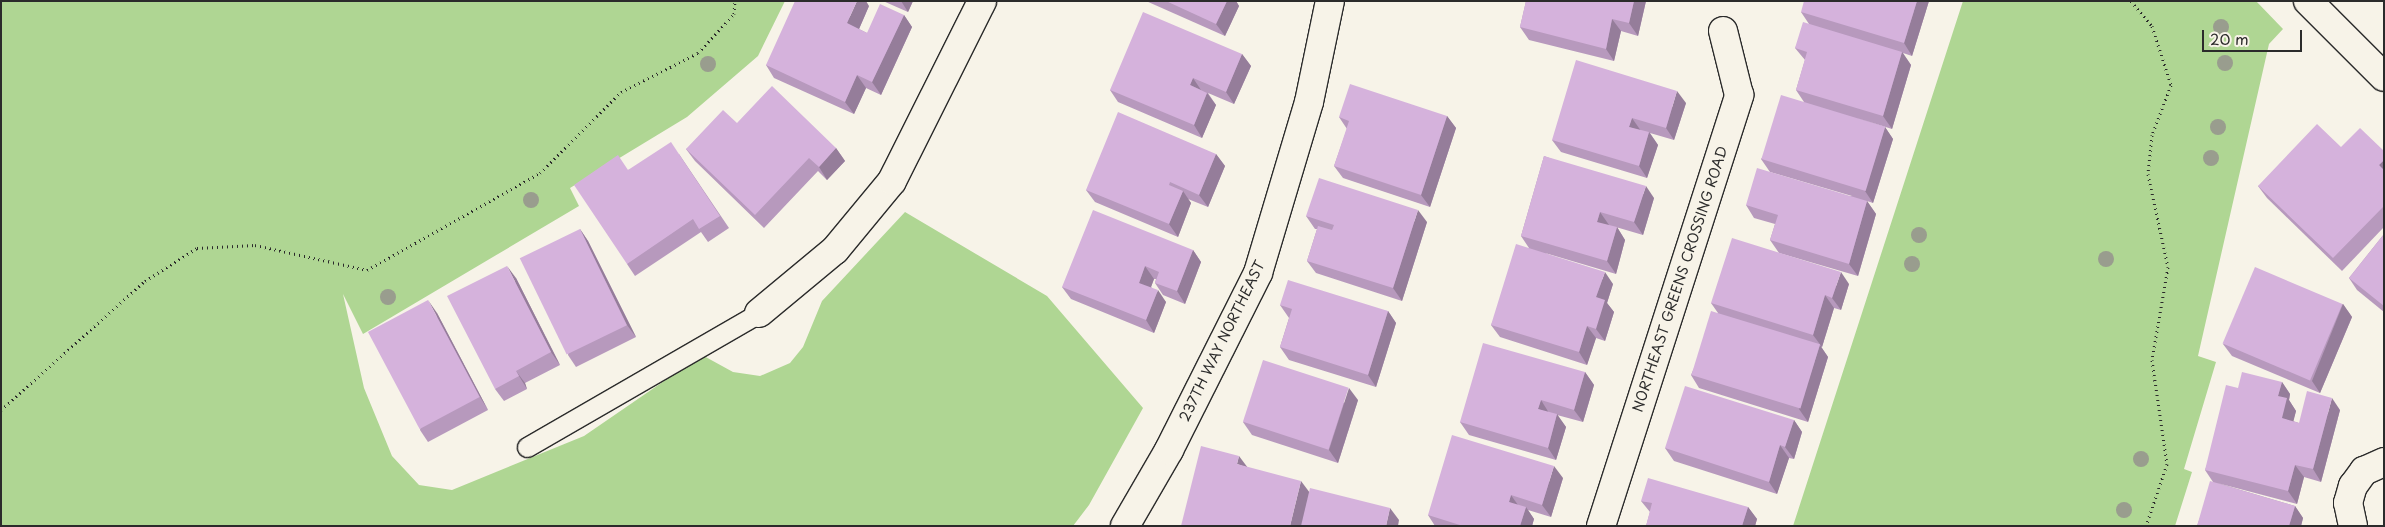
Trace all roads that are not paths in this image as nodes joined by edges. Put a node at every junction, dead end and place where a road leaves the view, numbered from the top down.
1 (982, 1) edge
2 (1330, 1) edge
3 (2308, 1) edge
4 (1723, 31) dead end
5 (2384, 77) edge
6 (759, 313) joint
7 (527, 447) dead end
8 (2384, 462) edge
9 (1125, 526) edge
10 (1601, 526) edge
11 (2353, 526) edge

1 - 6 street
2 - 9 street, 237TH WAY NORTHEAST
3 - 5 street
4 - 10 street, NORTHEAST GREENS CROSSING ROAD
6 - 7 lane
8 - 11 street

